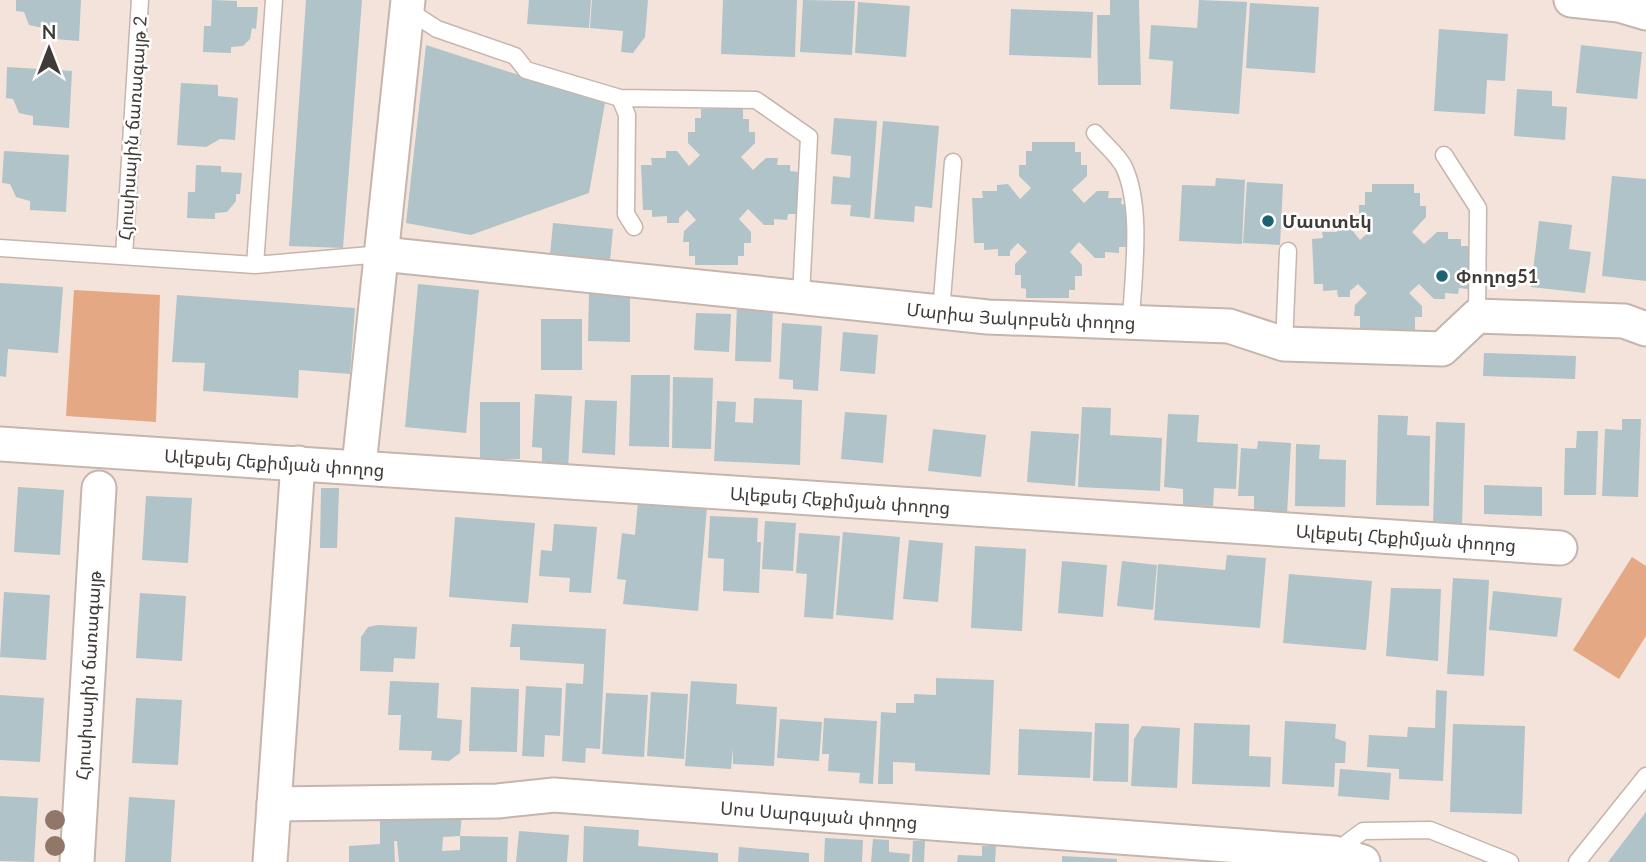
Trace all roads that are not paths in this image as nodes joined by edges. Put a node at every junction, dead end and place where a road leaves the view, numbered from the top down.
1 (140, 0) edge
2 (274, 0) edge
3 (1571, 0) edge
4 (1588, 0) edge
5 (407, 5) edge
6 (1646, 13) edge
7 (620, 98) junction
8 (1095, 134) dead end
9 (1444, 155) dead end
10 (953, 162) dead end
11 (634, 227) dead end
12 (0, 248) edge
13 (1288, 251) dead end
14 (382, 254) junction
15 (124, 257) junction
16 (255, 265) junction
17 (800, 296) junction
18 (941, 312) junction
19 (1477, 316) junction
20 (1130, 320) junction
21 (1646, 329) edge
22 (1284, 345) junction
23 (0, 444) edge
24 (298, 463) junction
25 (359, 466) junction
26 (99, 488) dead end
27 (1560, 548) dead end
28 (1646, 776) edge
29 (274, 804) junction
30 (1341, 859) edge
31 (77, 862) edge
32 (270, 862) edge
33 (1510, 862) edge
34 (1577, 862) edge

1 - 15 lane, Հյուսիսային ճառագայթ 2
2 - 16 lane
3 - 4 street
4 - 6 street
5 - 7 lane
5 - 14 street
7 - 11 lane
7 - 17 lane
8 - 20 lane
9 - 19 lane
10 - 18 lane
12 - 15 lane
13 - 22 lane
14 - 16 lane
14 - 17 street, Մարիա Յակոբսեն փողոց
14 - 25 street
15 - 16 lane
17 - 18 street, Մարիա Յակոբսեն փողոց
18 - 20 street, Մարիա Յակոբսեն փողոց
19 - 21 street
19 - 22 street, Մարիա Յակոբսեն փողոց
20 - 22 street, Մարիա Յակոբսեն փողոց
23 - 24 street, Ալեքսեյ Հեքիմյան փողոց
24 - 25 street, Ալեքսեյ Հեքիմյան փողոց
24 - 29 street
25 - 27 street, Ալեքսեյ Հեքիմյան փողոց
26 - 31 street, Հյուսիսային ճառագայթ
28 - 34 lane
29 - 30 street, Սոս Սարգսյան փողոց
29 - 32 street
30 - 33 lane

